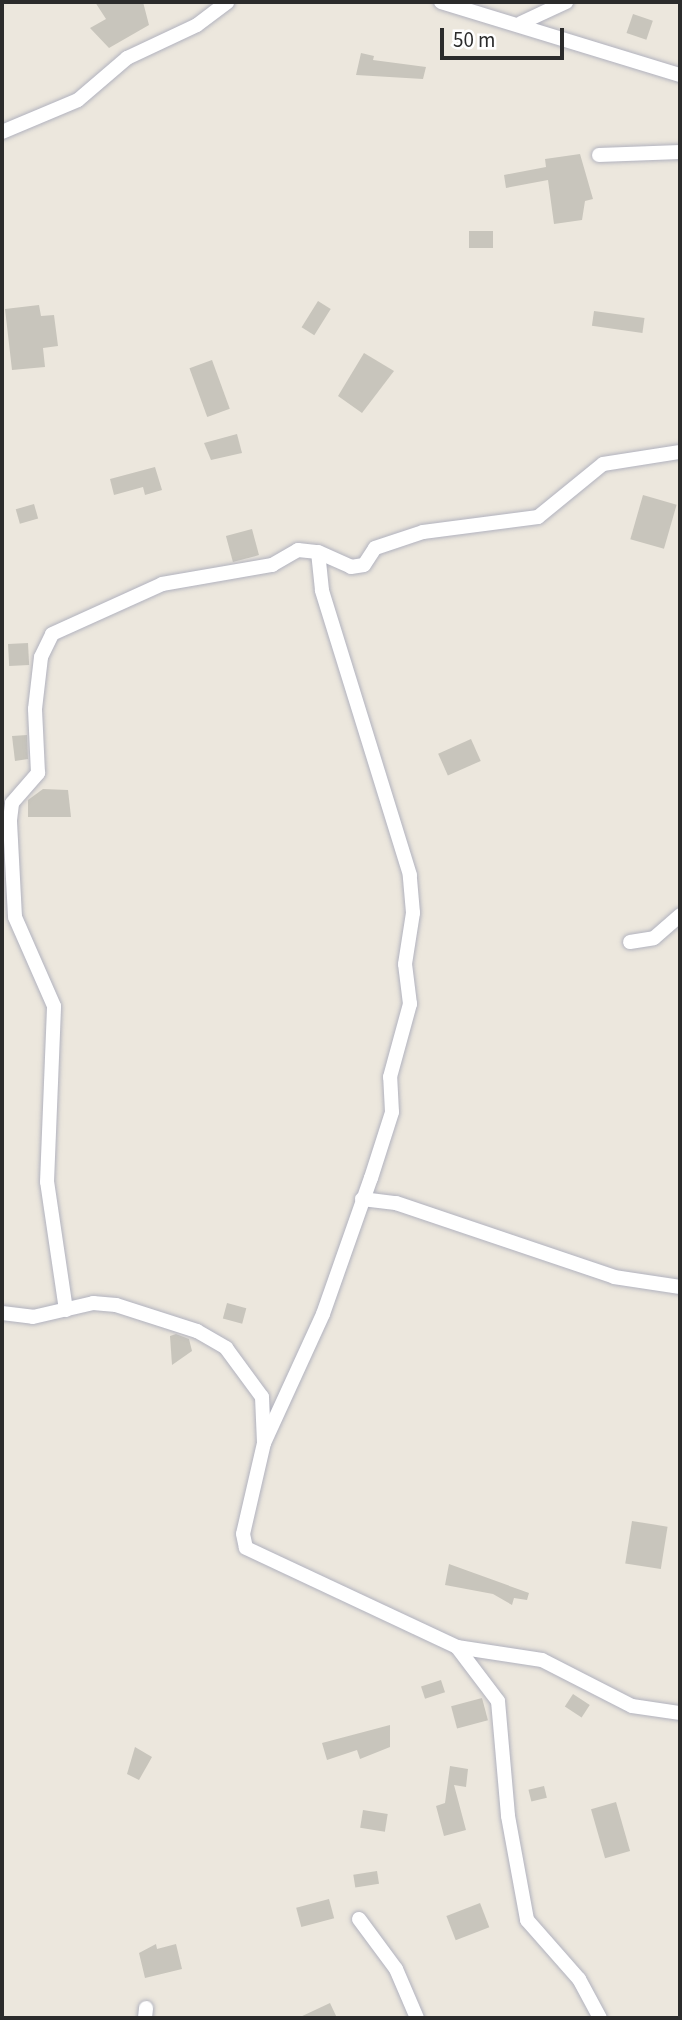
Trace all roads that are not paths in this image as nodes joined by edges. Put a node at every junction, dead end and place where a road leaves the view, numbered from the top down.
1 (227, 2) edge
2 (441, 2) edge
3 (566, 2) edge
4 (521, 23) junction
5 (680, 75) edge
6 (2, 132) edge
7 (680, 152) edge
8 (598, 155) dead end
9 (680, 452) edge
10 (318, 551) junction
11 (680, 915) edge
12 (630, 942) dead end
13 (362, 1199) junction
14 (680, 1287) edge
15 (66, 1310) junction
16 (2, 1313) edge
17 (264, 1443) junction
18 (457, 1647) junction
19 (680, 1713) edge
20 (359, 1919) dead end
21 (416, 2018) edge
22 (600, 2018) edge

1 - 6 street
2 - 4 street
3 - 4 street
4 - 5 street
7 - 8 street
9 - 10 street
10 - 13 street
10 - 15 street
11 - 12 street
13 - 14 street
13 - 17 street
15 - 16 street
15 - 17 street
17 - 18 street
18 - 19 street
18 - 22 street
20 - 21 street

